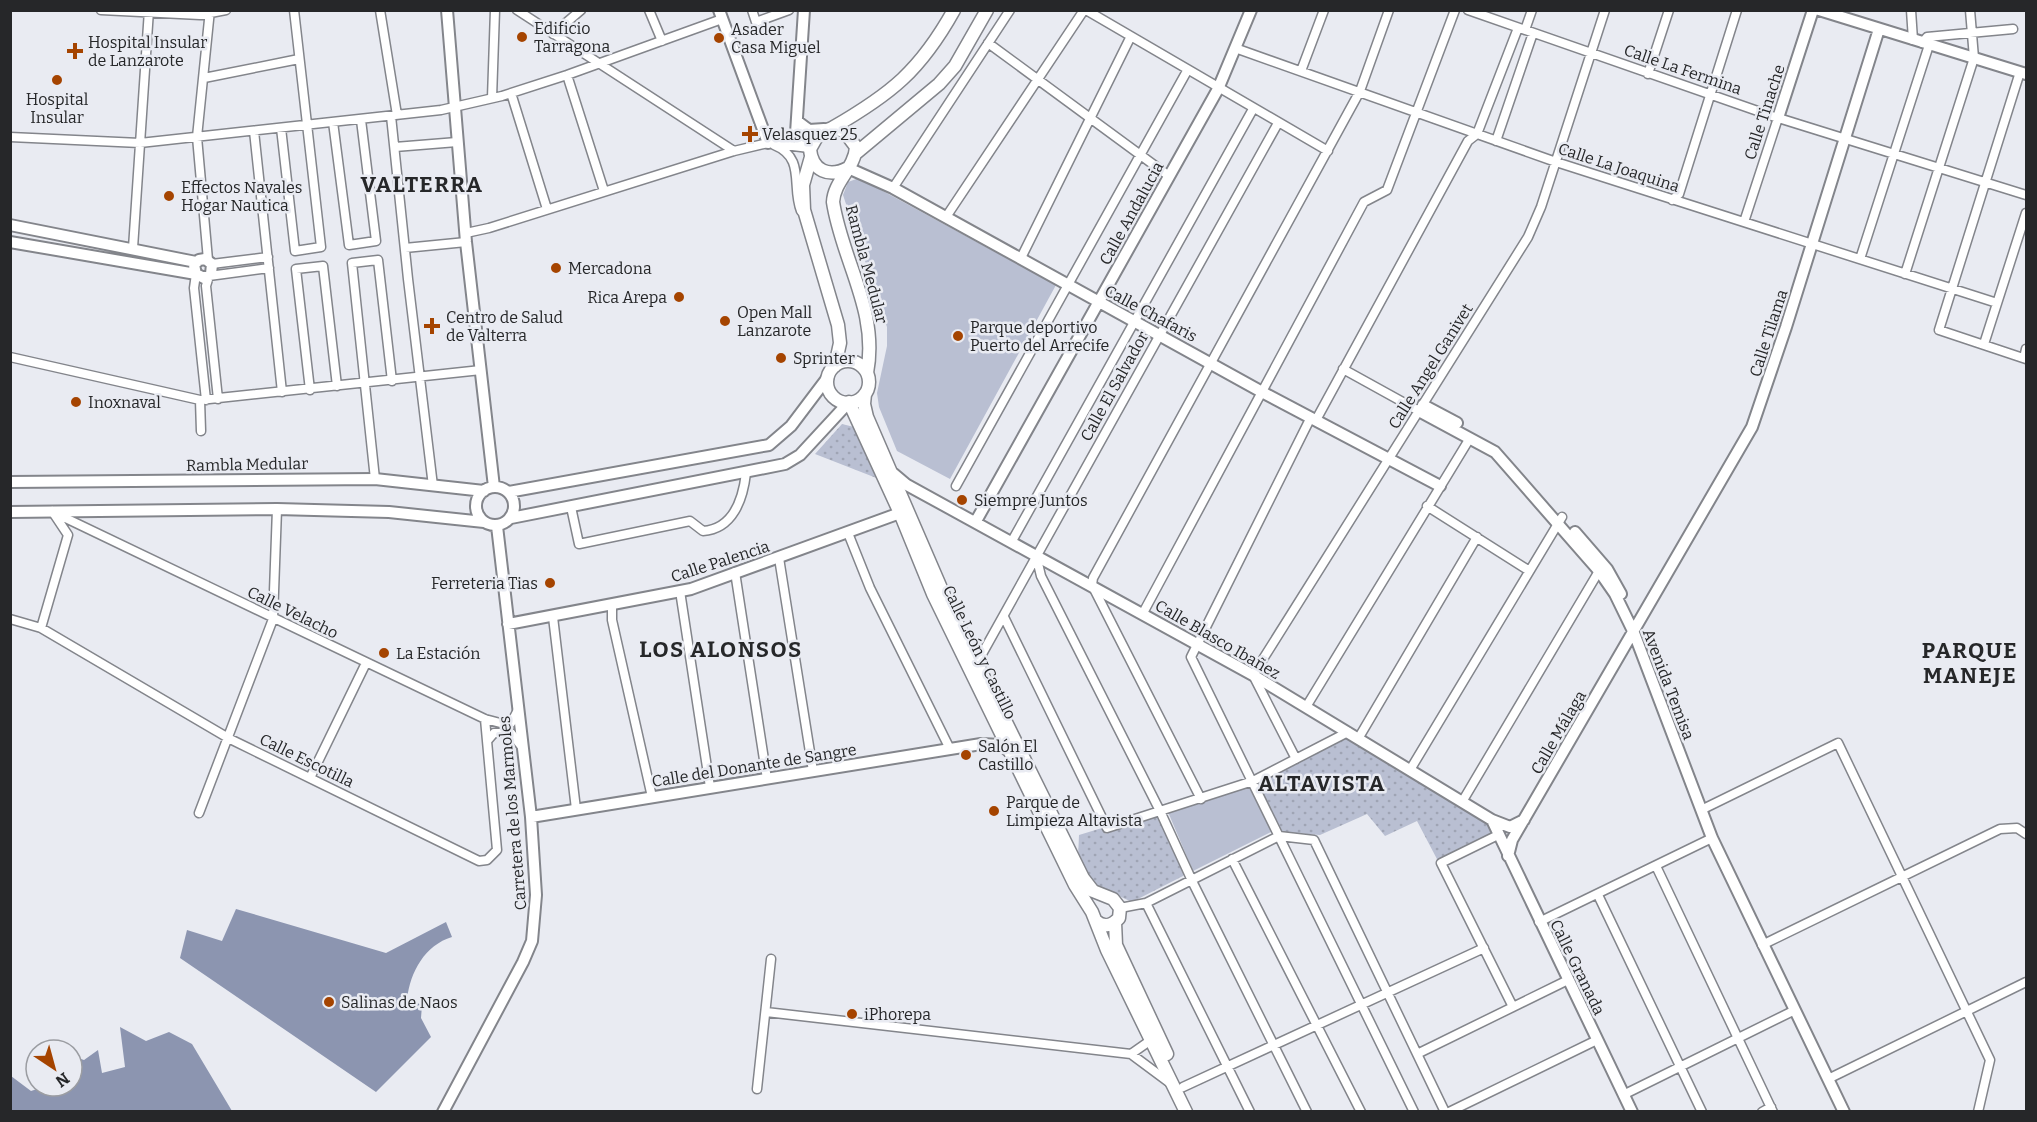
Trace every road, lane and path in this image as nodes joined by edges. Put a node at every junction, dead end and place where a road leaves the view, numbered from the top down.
1 (101, 10) edge
2 (226, 10) edge
3 (294, 10) edge
4 (380, 10) edge
5 (447, 10) edge
6 (495, 10) edge
7 (580, 10) edge
8 (649, 10) edge
9 (752, 10) edge
10 (789, 10) edge
11 (804, 10) edge
12 (954, 10) edge
13 (987, 10) edge
14 (1010, 10) edge
15 (1085, 10) edge
16 (1251, 10) edge
17 (1324, 10) edge
18 (1389, 10) edge
19 (1455, 10) edge
20 (1468, 10) edge
21 (1532, 10) edge
22 (1605, 10) edge
23 (1669, 10) edge
24 (1737, 10) edge
25 (1813, 10) edge
26 (1820, 10) edge
27 (1911, 10) edge
28 (1970, 10) edge
29 (519, 11) edge
30 (148, 12) edge
31 (210, 13) edge
32 (720, 15) edge
33 (1849, 15) edge
34 (1880, 29) junction
35 (2013, 29) dead end
36 (1525, 30) junction
37 (1972, 33) junction
38 (553, 34) junction
39 (1130, 38) junction
40 (662, 41) junction
41 (988, 43) junction
42 (1921, 43) junction
43 (1235, 48) junction
44 (1592, 53) junction
45 (299, 58) junction
46 (1974, 58) junction
47 (599, 63) junction
48 (1187, 71) junction
49 (1301, 71) junction
50 (2023, 73) edge
51 (1648, 74) junction
52 (567, 75) junction
53 (204, 78) junction
54 (1037, 78) junction
55 (1218, 89) junction
56 (1360, 91) junction
57 (511, 93) junction
58 (1710, 95) junction
59 (492, 98) junction
60 (455, 108) junction
61 (1253, 110) junction
62 (1416, 111) junction
63 (394, 116) junction
64 (1090, 116) junction
65 (1778, 118) junction
66 (360, 120) junction
67 (796, 121) junction
68 (333, 122) junction
69 (1278, 123) junction
70 (307, 125) junction
71 (281, 128) junction
72 (828, 129) junction
73 (254, 131) junction
74 (1477, 134) junction
75 (10, 137) edge
76 (197, 137) junction
77 (1845, 138) junction
78 (1496, 141) junction
79 (457, 142) junction
80 (140, 143) junction
81 (768, 143) junction
82 (395, 147) junction
83 (734, 151) junction
84 (1328, 151) junction
85 (810, 153) junction
86 (1894, 153) junction
87 (855, 154) junction
88 (1141, 155) junction
89 (1556, 162) junction
90 (1939, 167) junction
91 (848, 168) junction
92 (1169, 176) junction
93 (1986, 182) junction
94 (893, 188) junction
95 (604, 191) junction
96 (2026, 195) edge
97 (1672, 200) junction
98 (547, 209) junction
99 (2026, 213) edge
100 (946, 217) junction
101 (1744, 222) junction
102 (808, 224) junction
103 (10, 225) edge
104 (466, 237) junction
105 (10, 242) edge
106 (1812, 243) junction
107 (133, 248) junction
108 (405, 248) junction
109 (268, 257) junction
110 (1021, 258) junction
111 (1860, 259) junction
112 (196, 262) junction
113 (210, 262) junction
114 (270, 268) junction
115 (196, 274) junction
116 (1905, 274) junction
117 (209, 276) junction
118 (1067, 284) junction
119 (1952, 289) junction
120 (1099, 302) junction
121 (1997, 303) junction
122 (1133, 321) junction
123 (1160, 336) junction
124 (1984, 344) junction
125 (2026, 355) edge
126 (10, 357) edge
127 (1213, 364) junction
128 (1343, 369) junction
129 (480, 370) junction
130 (831, 371) junction
131 (867, 373) junction
132 (421, 378) junction
133 (392, 381) junction
134 (363, 384) junction
135 (337, 386) junction
136 (310, 390) junction
137 (282, 392) junction
138 (1262, 392) junction
139 (865, 394) junction
140 (218, 399) junction
141 (203, 400) junction
142 (849, 402) junction
143 (1421, 408) junction
144 (1313, 418) junction
145 (856, 420) junction
146 (829, 422) junction
147 (201, 431) dead end
148 (1470, 438) junction
149 (1389, 459) junction
150 (746, 473) junction
151 (894, 474) junction
152 (375, 479) junction
153 (10, 482) edge
154 (433, 486) junction
155 (956, 486) dead end
156 (1440, 486) junction
157 (489, 489) junction
158 (508, 492) junction
159 (1427, 506) junction
160 (571, 507) junction
161 (277, 509) junction
162 (52, 511) junction
163 (10, 512) edge
164 (900, 513) junction
165 (511, 518) junction
166 (1560, 520) junction
167 (976, 521) junction
168 (484, 522) junction
169 (497, 526) junction
170 (848, 533) junction
171 (1477, 537) junction
172 (1012, 541) junction
173 (1036, 555) junction
174 (779, 558) junction
175 (1528, 570) junction
176 (1599, 571) junction
177 (735, 572) junction
178 (1092, 585) junction
179 (680, 591) junction
180 (612, 605) junction
181 (1143, 613) junction
182 (553, 617) junction
183 (1004, 617) junction
184 (10, 619) edge
185 (273, 620) junction
186 (508, 624) junction
187 (41, 628) junction
188 (1636, 629) junction
189 (1197, 645) junction
190 (366, 663) junction
191 (977, 663) junction
192 (1253, 675) junction
193 (1306, 707) junction
194 (518, 710) junction
195 (485, 719) junction
196 (996, 724) junction
197 (516, 730) junction
198 (1348, 732) junction
199 (230, 739) junction
200 (1358, 739) junction
201 (488, 740) junction
202 (981, 744) junction
203 (950, 749) junction
204 (1010, 752) junction
205 (1296, 759) junction
206 (1410, 770) junction
207 (813, 771) junction
208 (310, 778) junction
209 (766, 779) junction
210 (1253, 781) junction
211 (711, 787) junction
212 (652, 797) junction
213 (1201, 799) junction
214 (1462, 802) junction
215 (576, 809) junction
216 (1701, 810) junction
217 (1161, 811) junction
218 (199, 813) dead end
219 (531, 817) junction
220 (1524, 819) junction
221 (1492, 820) junction
222 (2026, 834) edge
223 (1498, 835) junction
224 (1279, 836) junction
225 (1712, 838) junction
226 (1508, 856) junction
227 (1232, 859) junction
228 (1656, 866) junction
229 (1902, 878) junction
230 (1192, 880) junction
231 (1598, 894) junction
232 (1103, 897) junction
233 (1146, 903) junction
234 (1120, 908) junction
235 (1094, 916) junction
236 (1115, 922) junction
237 (1539, 922) junction
238 (1762, 945) junction
239 (1484, 948) junction
240 (771, 958) dead end
241 (1568, 980) junction
242 (2026, 982) edge
243 (1388, 992) junction
244 (1360, 1005) junction
245 (1513, 1007) junction
246 (1795, 1011) junction
247 (1966, 1011) junction
248 (766, 1012) junction
249 (1318, 1025) junction
250 (1737, 1038) junction
251 (1597, 1040) junction
252 (1147, 1044) junction
253 (1274, 1045) junction
254 (1131, 1054) junction
255 (1417, 1054) junction
256 (1145, 1064) junction
257 (1680, 1066) junction
258 (1226, 1068) junction
259 (1828, 1079) junction
260 (1179, 1087) junction
261 (757, 1089) dead end
262 (1623, 1095) junction
263 (1464, 1108) edge
264 (1772, 1109) edge
265 (443, 1112) edge
266 (1186, 1112) edge
267 (1195, 1112) edge
268 (1250, 1112) edge
269 (1307, 1112) edge
270 (1361, 1112) edge
271 (1414, 1112) edge
272 (1445, 1112) edge
273 (1449, 1112) edge
274 (1632, 1112) edge
275 (1702, 1112) edge
276 (1762, 1112) edge
277 (1844, 1112) edge
278 (1978, 1112) edge

1 - 30 street
2 - 31 street
3 - 45 street
4 - 63 street
5 - 60 street
6 - 59 street
7 - 38 street
8 - 40 street
9 - 10 street
11 - 67 street
12 - 72 main road
13 - 87 main road
14 - 41 street
15 - 39 street
15 - 54 street
16 - 43 street, Calle Andalucia
17 - 49 street
18 - 56 street
19 - 62 street
20 - 36 street, Calle La Fermina
21 - 36 street
22 - 44 street, Calle Angel Ganivet
23 - 51 street
24 - 58 street
25 - 65 street, Calle Tinache
26 - 33 street
27 - 42 street
28 - 37 street
29 - 38 street
30 - 31 street
30 - 80 street
31 - 53 street
32 - 40 street
32 - 81 street
33 - 34 street
34 - 42 street
34 - 77 street, Calle Tilama
35 - 37 street
36 - 44 street, Calle La Fermina
36 - 74 street
36 - 78 street
37 - 42 street
37 - 46 street
38 - 47 street
39 - 48 street
39 - 64 street
40 - 47 street
41 - 54 street
41 - 94 street
42 - 46 street
42 - 86 street
43 - 49 street, Calle La Joaquina
43 - 55 street, Calle Andalucia
44 - 51 street, Calle La Fermina
44 - 89 street, Calle Angel Ganivet
45 - 53 street
45 - 70 street
46 - 50 street
46 - 90 street
47 - 52 street
47 - 83 street
48 - 55 street
48 - 88 street
49 - 56 street, Calle La Joaquina
50 - 93 street
51 - 58 street, Calle La Fermina
52 - 57 street
52 - 95 street
53 - 76 street
54 - 64 street
54 - 100 street
55 - 61 street
55 - 92 street, Calle Andalucia
56 - 62 street, Calle La Joaquina
56 - 84 street
57 - 59 street
57 - 98 street
58 - 65 street, Calle La Fermina
58 - 97 street
59 - 60 street
60 - 63 street
60 - 79 street
61 - 69 street
61 - 122 street
62 - 74 street, Calle La Joaquina
62 - 138 street
63 - 66 street
63 - 82 street
64 - 88 street
64 - 110 street
65 - 77 street, Calle La Fermina
65 - 101 street, Calle Tinache
66 - 68 street
66 - 68 street
67 - 72 street
67 - 85 street
68 - 70 street
69 - 84 street
69 - 123 street, Calle El Salvador
70 - 71 street
70 - 71 street
71 - 73 street
72 - 85 main road
72 - 87 main road
73 - 76 street
73 - 109 street
74 - 78 street, Calle La Joaquina
74 - 128 street
75 - 80 street
76 - 80 street
76 - 113 street
77 - 86 street, Calle La Fermina
77 - 106 street, Calle Tilama
78 - 89 street, Calle La Joaquina
79 - 82 street
79 - 104 street
80 - 107 street
81 - 83 street
81 - 85 street
81 - 102 street
82 - 108 street
83 - 95 street
84 - 127 street
85 - 91 main road
85 - 102 main road
86 - 90 street, Calle La Fermina
86 - 111 street
87 - 91 main road
88 - 92 street
88 - 118 street
89 - 97 street, Calle La Joaquina
89 - 143 street, Calle Angel Ganivet
90 - 93 street, Calle La Fermina
90 - 116 street
91 - 94 street, Calle Chafaris
91 - 131 main road, Rambla Medular
92 - 120 street, Calle Andalucia
93 - 96 street, Calle La Fermina
93 - 119 street
94 - 100 street, Calle Chafaris
95 - 98 street
97 - 101 street, Calle La Joaquina
98 - 104 street
99 - 121 street
100 - 110 street, Calle Chafaris
101 - 106 street, Calle La Joaquina
102 - 130 main road
103 - 107 street
104 - 108 street
104 - 129 street
105 - 115 street
106 - 111 street, Calle La Joaquina
106 - 188 street, Calle Tilama
107 - 112 street
108 - 132 street
109 - 113 street
109 - 114 street
110 - 118 street, Calle Chafaris
111 - 116 street, Calle La Joaquina
112 - 113 street
112 - 115 street
113 - 117 street
114 - 117 street
114 - 137 street
115 - 117 street
115 - 141 street
116 - 119 street, Calle La Joaquina
117 - 140 street
118 - 120 street, Calle Chafaris
118 - 155 street
119 - 121 street, Calle La Joaquina
119 - 124 street
120 - 122 street, Calle Chafaris
120 - 167 street, Calle Andalucia
121 - 124 street
122 - 123 street, Calle Chafaris
122 - 172 street
123 - 127 street, Calle Chafaris
123 - 173 street, Calle El Salvador
124 - 125 street
126 - 141 street
127 - 138 street, Calle Chafaris
127 - 178 street
128 - 143 street, Avenida Temisa
128 - 144 street
129 - 132 street
129 - 157 street
130 - 131 main road
130 - 142 main road
130 - 158 street
131 - 139 main road
132 - 133 street
132 - 154 street
133 - 134 street
133 - 134 street
134 - 135 street
134 - 152 street
135 - 136 street
135 - 136 street
136 - 137 street
137 - 140 street
138 - 144 street, Calle Chafaris
138 - 181 street
139 - 142 main road
139 - 151 main road, Calle León y Castillo
140 - 141 street
141 - 147 street
142 - 145 main road, Calle León y Castillo
142 - 146 street
143 - 148 street, Avenida Temisa
143 - 149 street, Calle Angel Ganivet
143 - 166 street, Avenida Temisa
144 - 149 street, Calle Chafaris
144 - 189 street
145 - 146 street
145 - 164 main road, Calle León y Castillo
146 - 150 street
148 - 156 street
148 - 166 street, Avenida Temisa
149 - 156 street, Calle Chafaris
149 - 192 street, Calle Angel Ganivet
150 - 160 street
150 - 160 street
151 - 167 street, Calle Blasco Ibañez
151 - 191 main road, Calle León y Castillo
152 - 153 street, Rambla Medular
152 - 154 street, Rambla Medular
154 - 157 street, Rambla Medular
156 - 159 street
157 - 158 street
157 - 168 street
158 - 165 street
159 - 171 street
159 - 193 street
160 - 165 street
161 - 162 street
161 - 168 street
161 - 185 street
162 - 163 street
162 - 185 street, Calle Velacho
162 - 187 street
164 - 170 street, Calle Palencia
164 - 196 main road, Calle León y Castillo
165 - 169 street
166 - 175 street
166 - 176 street, Avenida Temisa
166 - 188 street, Avenida Temisa
167 - 172 street, Calle Blasco Ibañez
168 - 169 street
169 - 186 street, Carretera de los Marmoles
170 - 174 street, Calle Palencia
170 - 203 street
171 - 175 street
171 - 200 street
172 - 173 street, Calle Blasco Ibañez
173 - 178 street, Calle Blasco Ibañez
173 - 183 street, Calle El Salvador
173 - 217 street
174 - 177 street, Calle Palencia
174 - 207 street
175 - 206 street
176 - 188 street, Avenida Temisa
176 - 214 street
177 - 179 street, Calle Palencia
177 - 209 street
178 - 181 street, Calle Blasco Ibañez
178 - 213 street
179 - 180 street, Calle Palencia
179 - 211 street
180 - 182 street, Calle Palencia
180 - 212 street
181 - 189 street, Calle Blasco Ibañez
182 - 186 street, Calle Palencia
182 - 215 street
183 - 191 street, Calle El Salvador
183 - 217 street
184 - 187 street, Calle Escotilla
185 - 190 street, Calle Velacho
185 - 199 street
186 - 194 street, Carretera de los Marmoles
187 - 199 street, Calle Escotilla
188 - 216 street, Avenida Temisa
188 - 220 street, Calle Málaga
189 - 192 street, Calle Blasco Ibañez
189 - 210 street
190 - 195 street, Calle Velacho
190 - 208 street
191 - 232 main road, Calle León y Castillo
192 - 193 street, Calle Blasco Ibañez
192 - 205 street
193 - 198 street, Calle Blasco Ibañez
194 - 195 street, Calle Velacho
194 - 197 street, Carretera de los Marmoles
195 - 201 street, Calle Escotilla
196 - 202 street
196 - 204 main road, Calle León y Castillo
197 - 201 street
197 - 219 street, Carretera de los Marmoles
198 - 200 street, Calle Blasco Ibañez
198 - 205 street
199 - 208 street, Calle Escotilla
199 - 218 street
200 - 206 street, Calle Blasco Ibañez
201 - 208 street, Calle Escotilla
202 - 203 street, Calle del Donante de Sangre
202 - 204 street, Calle del Donante de Sangre
203 - 207 street, Calle del Donante de Sangre
204 - 235 main road, Calle León y Castillo
205 - 210 street
206 - 214 street, Calle Blasco Ibañez
207 - 209 street, Calle del Donante de Sangre
209 - 211 street, Calle del Donante de Sangre
210 - 213 street
210 - 224 street
211 - 212 street, Calle del Donante de Sangre
212 - 215 street, Calle del Donante de Sangre
213 - 217 street
214 - 221 street, Calle Blasco Ibañez
215 - 219 street, Calle del Donante de Sangre
216 - 225 street, Avenida Temisa
216 - 229 street
217 - 230 street
219 - 265 street, Carretera de los Marmoles
220 - 221 street, Calle Blasco Ibañez
220 - 226 street, Calle Málaga
221 - 223 street, Calle Granada
222 - 229 street
223 - 226 street, Calle Granada
223 - 239 street
224 - 227 street
224 - 243 street
224 - 244 street
225 - 228 street
225 - 238 street, Avenida Temisa
226 - 237 street, Calle Granada
227 - 230 street
227 - 249 street
228 - 231 street
228 - 250 street
229 - 238 street
229 - 247 street
230 - 233 street
230 - 253 street
231 - 237 street
231 - 257 street
232 - 234 main road
232 - 235 main road
233 - 234 street
233 - 258 street
234 - 236 main road
235 - 236 main road
235 - 252 main road, Calle León y Castillo
236 - 260 main road, Calle León y Castillo
237 - 241 street, Calle Granada
238 - 246 street, Avenida Temisa
239 - 243 street
239 - 245 street
240 - 248 street
241 - 245 street
241 - 251 street, Calle Granada
242 - 247 street
243 - 244 street
243 - 255 street
244 - 249 street
244 - 271 street
245 - 255 street
246 - 250 street
246 - 259 street, Avenida Temisa
247 - 259 street
247 - 278 street
248 - 254 street
248 - 261 street
249 - 253 street
249 - 270 street
250 - 257 street
250 - 264 street
251 - 262 street, Calle Granada
251 - 263 street
252 - 254 street
252 - 256 street
252 - 260 main road, Calle León y Castillo
253 - 258 street
253 - 269 street
254 - 256 street
255 - 272 street
256 - 260 street
257 - 262 street
257 - 275 street
258 - 260 street
258 - 268 street
259 - 277 street, Avenida Temisa
260 - 266 main road, Calle León y Castillo
260 - 267 main road, Calle León y Castillo
262 - 274 street, Calle Granada
263 - 273 street
264 - 276 street

